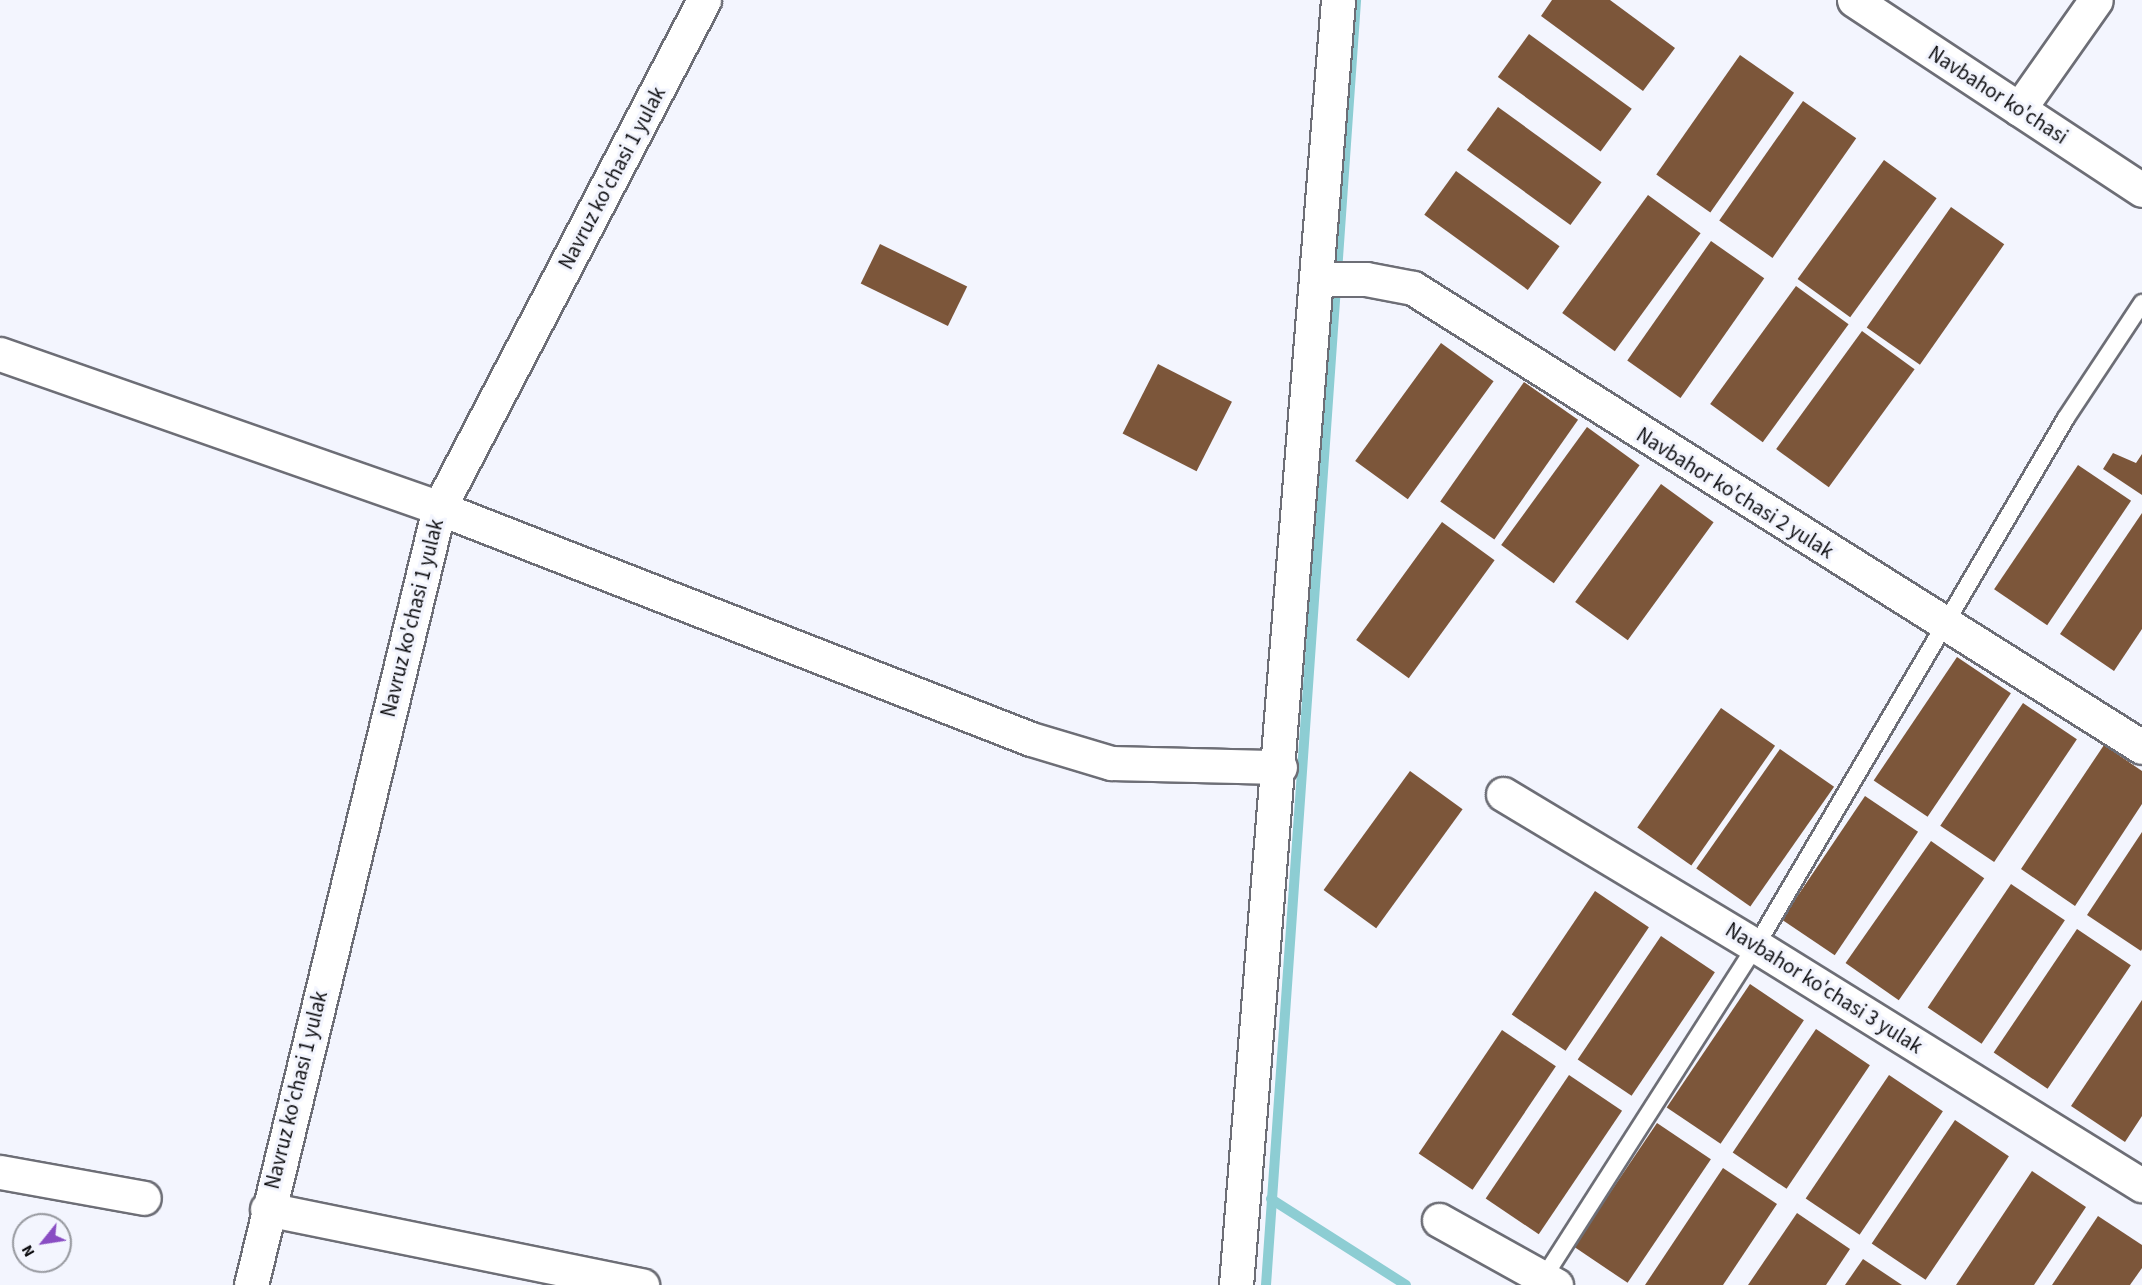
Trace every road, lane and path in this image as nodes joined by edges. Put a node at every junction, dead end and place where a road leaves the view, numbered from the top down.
1 (704, 0) edge
2 (1338, 0) edge
3 (1854, 0) edge
4 (2096, 0) edge
5 (2019, 109) junction
6 (2142, 190) edge
7 (1325, 279) junction
8 (2142, 303) edge
9 (0, 354) edge
10 (439, 508) junction
11 (1943, 625) junction
12 (2142, 747) edge
13 (1280, 767) junction
14 (1503, 794) dead end
15 (1756, 945) junction
16 (0, 1172) edge
17 (2142, 1185) edge
18 (144, 1198) dead end
19 (267, 1209) junction
20 (1439, 1220) dead end
21 (1550, 1281) edge
22 (251, 1285) edge
23 (642, 1285) edge
24 (1236, 1285) edge

1 - 10 street, Navruz ko'chasi 1 yulak
2 - 7 street
3 - 5 street, Navbahor ko'chasi
4 - 5 street
5 - 6 street, Navbahor ko'chasi
7 - 11 street, Navbahor ko'chasi 2 yulak
7 - 13 street
8 - 11 lane
9 - 10 street
10 - 13 street
10 - 19 street, Navruz ko'chasi 1 yulak
11 - 12 street, Navbahor ko'chasi 2 yulak
11 - 15 lane
13 - 24 street
14 - 15 street, Navbahor ko'chasi 3 yulak
15 - 17 street, Navbahor ko'chasi 3 yulak
15 - 21 lane
16 - 18 street
19 - 22 street, Navruz ko'chasi 1 yulak
19 - 23 street
20 - 21 street

